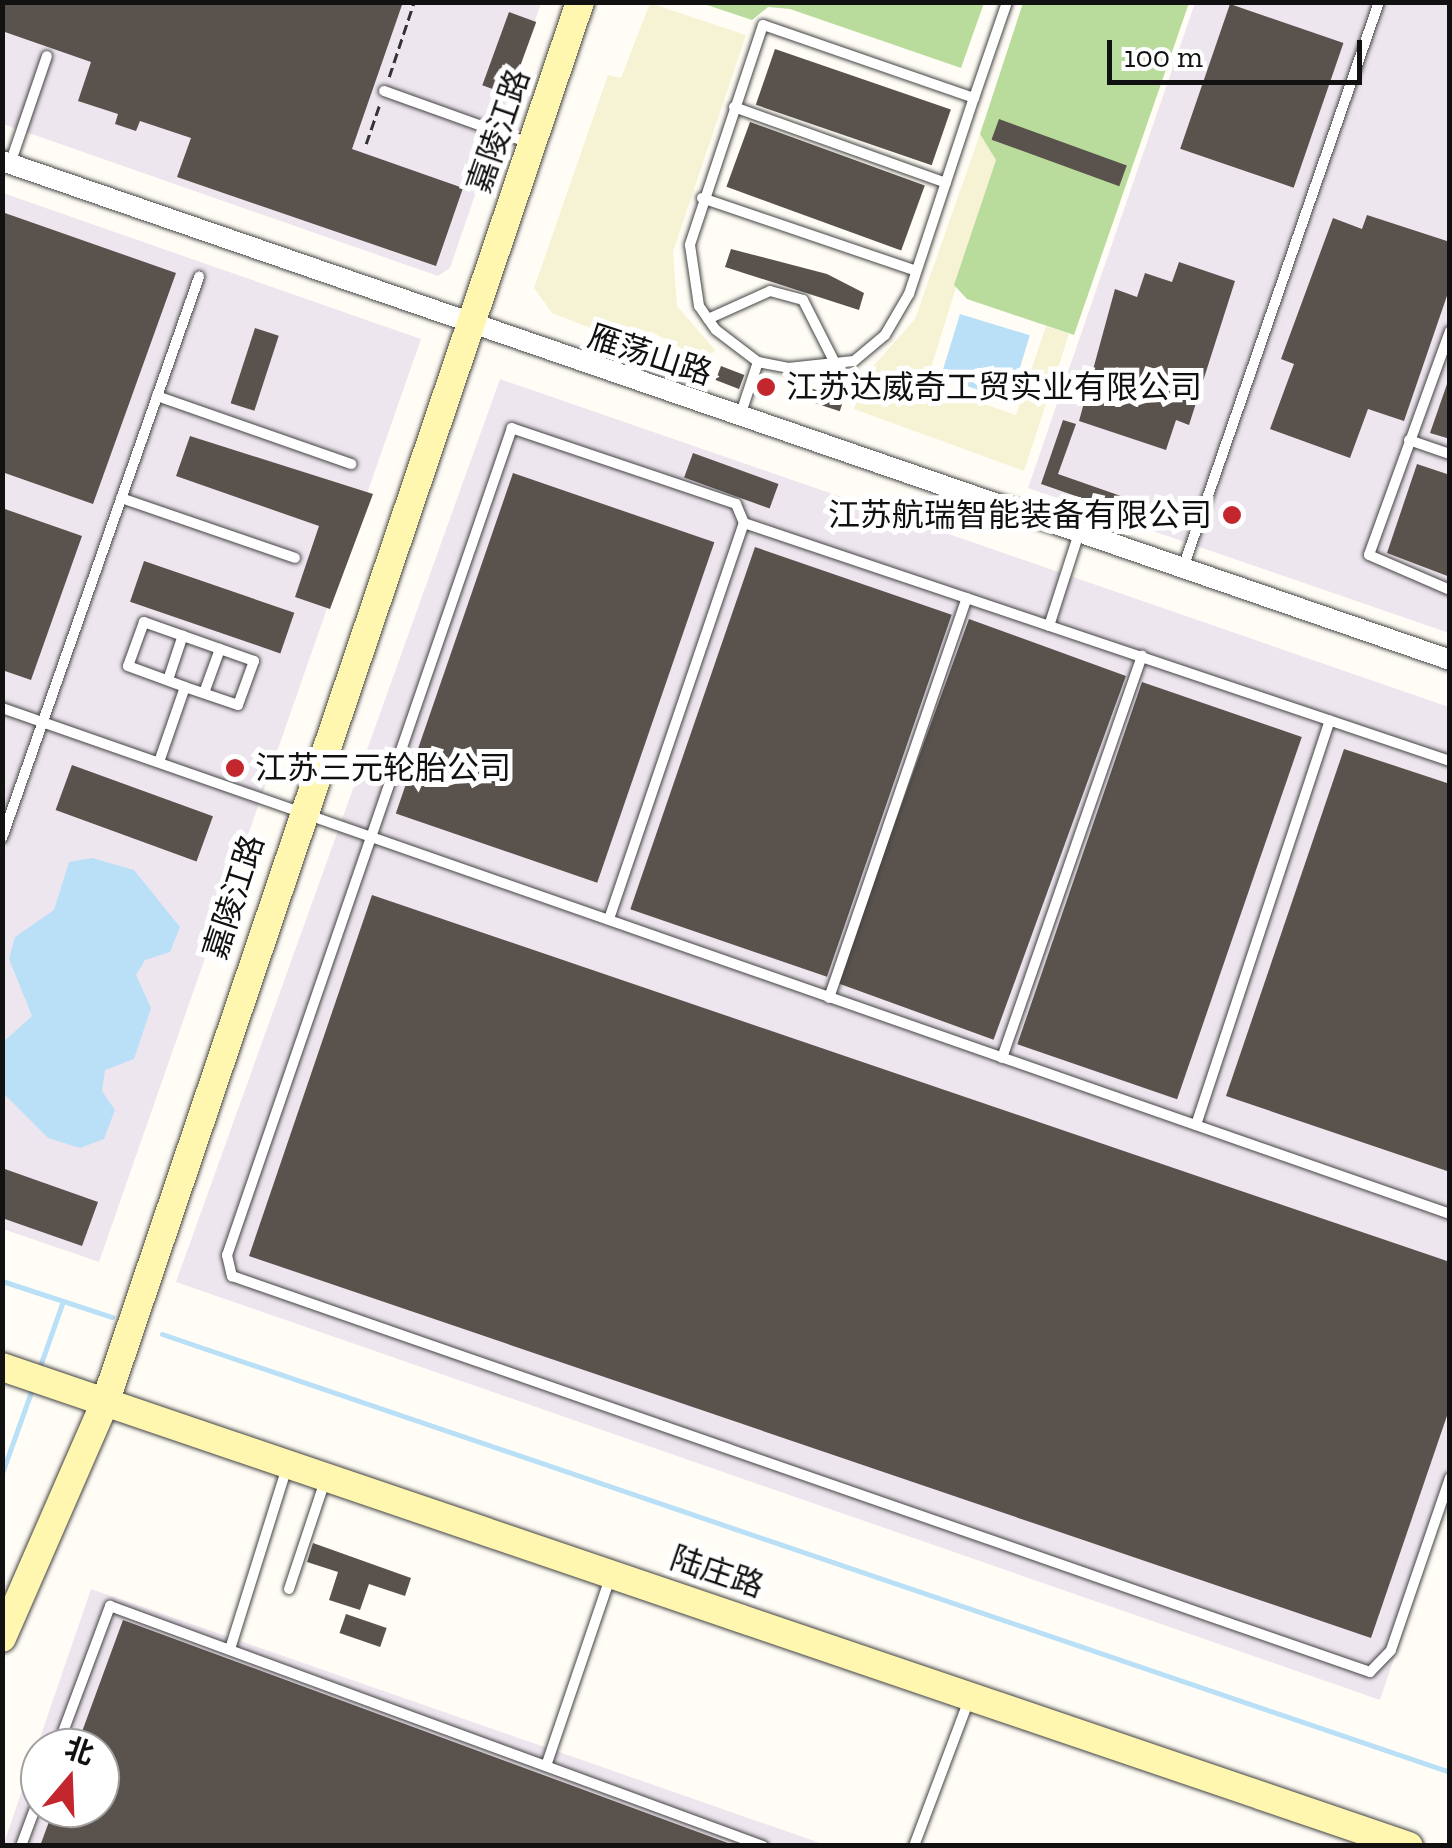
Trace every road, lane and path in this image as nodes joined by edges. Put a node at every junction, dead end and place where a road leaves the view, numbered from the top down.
1 (414, 2) edge
2 (580, 2) edge
3 (1006, 2) edge
4 (1380, 2) edge
5 (47, 56) dead end
6 (384, 91) junction
7 (974, 98) junction
8 (734, 108) junction
9 (366, 144) dead end
10 (532, 144) junction
11 (6, 162) edge
12 (946, 183) junction
13 (702, 198) junction
14 (916, 271) junction
15 (198, 278) dead end
16 (708, 318) junction
17 (470, 327) junction
18 (1450, 331) edge
19 (758, 362) junction
20 (836, 365) junction
21 (157, 396) junction
22 (740, 416) junction
23 (1409, 440) junction
24 (1450, 454) edge
25 (351, 464) dead end
26 (121, 498) junction
27 (744, 523) junction
28 (1080, 533) junction
29 (294, 558) dead end
30 (1182, 568) junction
31 (1450, 590) edge
32 (967, 598) junction
33 (1050, 626) junction
34 (183, 636) junction
35 (220, 649) junction
36 (1142, 656) junction
37 (1450, 660) edge
38 (168, 680) junction
39 (185, 686) junction
40 (204, 693) junction
41 (2, 708) edge
42 (1330, 721) junction
43 (43, 722) junction
44 (1450, 761) edge
45 (159, 762) junction
46 (299, 811) junction
47 (370, 836) junction
48 (2, 838) edge
49 (609, 919) junction
50 (830, 998) junction
51 (1002, 1058) junction
52 (1196, 1125) junction
53 (1450, 1214) edge
54 (2, 1367) edge
55 (106, 1400) junction
56 (289, 1462) junction
57 (327, 1476) junction
58 (1450, 1478) edge
59 (612, 1573) junction
60 (289, 1589) dead end
61 (2, 1638) edge
62 (230, 1649) junction
63 (971, 1696) junction
64 (65, 1728) edge
65 (546, 1766) junction
66 (763, 1846) edge
67 (914, 1846) edge
68 (1409, 1846) edge

1 - 6 path
2 - 10 street, 嘉陵江路
3 - 7 lane
4 - 30 lane
5 - 11 lane
6 - 9 path
6 - 10 lane
7 - 8 lane
7 - 12 lane
8 - 12 lane
8 - 13 lane
10 - 17 street, 嘉陵江路
11 - 17 street, 雁荡山路
12 - 14 lane
13 - 14 lane
13 - 16 lane
14 - 20 lane
15 - 21 lane
16 - 19 lane
16 - 20 lane
17 - 22 street, 雁荡山路
17 - 46 street, 嘉陵江路
18 - 23 lane
19 - 20 lane
19 - 22 lane
21 - 25 lane
21 - 26 lane
22 - 28 street, 雁荡山路
23 - 24 lane
23 - 31 lane
26 - 29 lane
26 - 43 lane
27 - 32 lane
27 - 47 lane
27 - 49 lane
28 - 30 street, 雁荡山路
28 - 33 lane
30 - 37 street, 雁荡山路
32 - 33 lane
32 - 50 lane
33 - 36 lane
34 - 35 lane
34 - 38 lane
34 - 38 lane
35 - 40 lane
35 - 40 lane
36 - 42 lane
36 - 51 lane
38 - 39 lane
39 - 40 lane
39 - 45 lane
41 - 43 lane
42 - 44 lane
42 - 52 lane
43 - 45 lane
43 - 48 lane
45 - 46 lane
46 - 47 lane
46 - 55 street, 嘉陵江路
47 - 49 lane
47 - 58 lane
49 - 50 lane
50 - 51 lane
51 - 52 lane
52 - 53 lane
54 - 55 street, 陆庄路
55 - 56 street, 陆庄路
55 - 61 street, 嘉陵江路
56 - 57 street, 陆庄路
56 - 62 lane
57 - 59 street, 陆庄路
57 - 60 lane
59 - 63 street, 陆庄路
59 - 65 lane
62 - 64 lane
62 - 65 lane
63 - 67 lane
63 - 68 street, 陆庄路
65 - 66 lane

